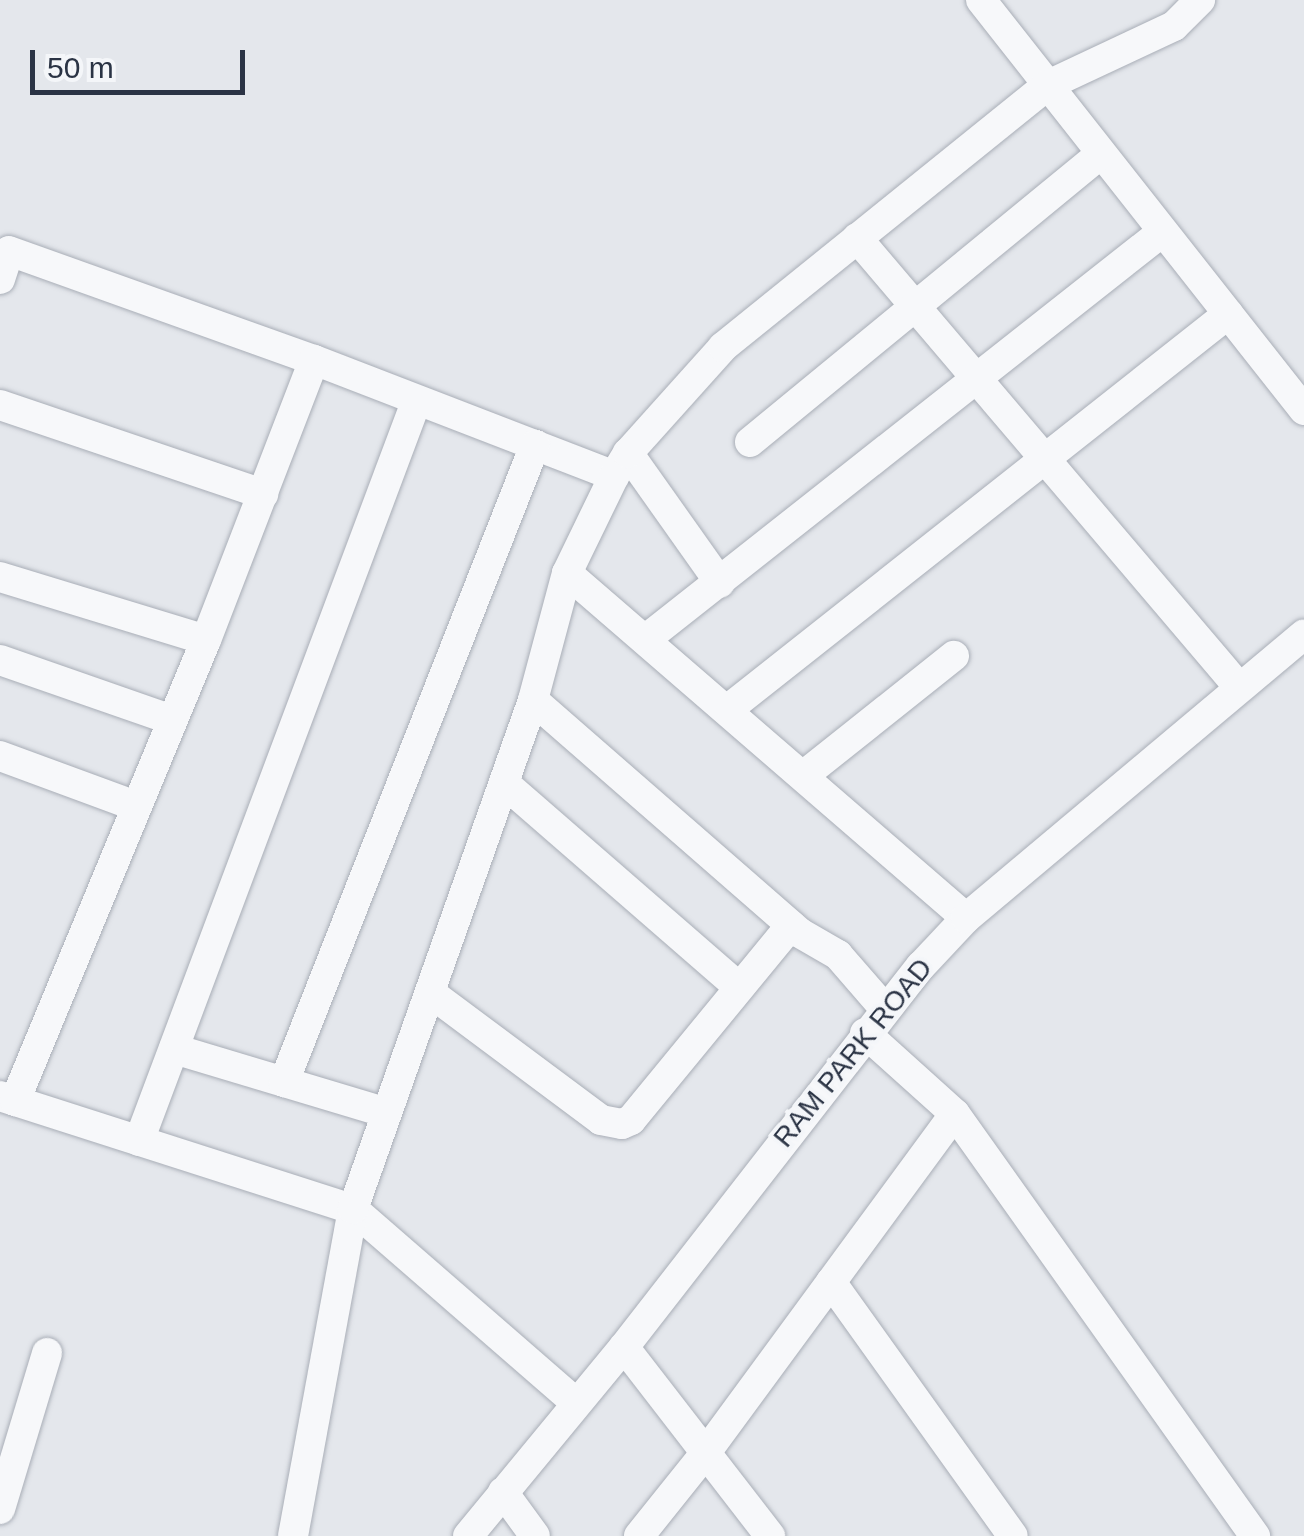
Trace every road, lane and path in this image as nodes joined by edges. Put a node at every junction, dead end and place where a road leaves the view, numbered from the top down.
1 (981, 0) edge
2 (1200, 0) edge
3 (1046, 86) junction
4 (1100, 154) junction
5 (1162, 232) junction
6 (857, 238) junction
7 (3, 259) edge
8 (915, 307) junction
9 (1228, 314) junction
10 (314, 360) junction
11 (974, 380) junction
12 (416, 402) junction
13 (0, 405) edge
14 (1304, 410) edge
15 (750, 442) dead end
16 (535, 445) junction
17 (1044, 460) junction
18 (621, 465) junction
19 (263, 494) junction
20 (567, 572) junction
21 (0, 577) edge
22 (720, 583) junction
23 (1304, 634) edge
24 (646, 639) junction
25 (206, 640) junction
26 (954, 656) dead end
27 (0, 660) edge
28 (1238, 686) junction
29 (534, 700) junction
30 (728, 710) junction
31 (172, 720) junction
32 (0, 756) edge
33 (804, 776) junction
34 (504, 783) junction
35 (136, 806) junction
36 (966, 918) junction
37 (791, 924) junction
38 (739, 987) junction
39 (432, 994) junction
40 (885, 1009) junction
41 (865, 1033) junction
42 (174, 1049) junction
43 (284, 1082) junction
44 (8, 1099) edge
45 (387, 1113) junction
46 (955, 1114) junction
47 (139, 1140) junction
48 (353, 1209) junction
49 (831, 1282) junction
50 (624, 1348) junction
51 (47, 1353) dead end
52 (576, 1403) junction
53 (707, 1452) junction
54 (503, 1492) junction
55 (0, 1510) edge
56 (293, 1536) edge
57 (468, 1536) edge
58 (535, 1536) edge
59 (639, 1536) edge
60 (770, 1536) edge
61 (1013, 1536) edge
62 (1255, 1536) edge

1 - 3 street
2 - 3 street
3 - 4 street
3 - 6 street
4 - 5 street
4 - 8 street
5 - 9 street
5 - 11 street
6 - 8 street
6 - 18 street
7 - 10 street
8 - 11 street
8 - 15 street
9 - 14 street
9 - 17 street
10 - 12 street
10 - 19 street
11 - 17 street
11 - 22 street
12 - 16 street
12 - 42 street
13 - 19 street
16 - 18 street
16 - 43 street
17 - 28 street
17 - 30 street
18 - 20 street
18 - 22 street
19 - 25 street
20 - 24 street
20 - 29 street
21 - 25 street
22 - 24 street
23 - 28 street, RAM PARK ROAD
24 - 30 street
25 - 31 street
26 - 33 street
27 - 31 street
28 - 36 street, RAM PARK ROAD
29 - 34 street
29 - 37 street
30 - 33 street
31 - 35 street
32 - 35 street
33 - 36 street
34 - 38 street
34 - 39 street
35 - 44 street
36 - 40 street, RAM PARK ROAD
37 - 38 street
37 - 40 street
38 - 39 street
39 - 45 street
40 - 41 street, RAM PARK ROAD
41 - 46 street
41 - 50 street, RAM PARK ROAD
42 - 43 street
42 - 47 street
43 - 45 street
44 - 47 street
45 - 48 street
46 - 49 street
46 - 62 street
47 - 48 street
48 - 52 street
48 - 56 street
49 - 53 street
49 - 61 street
50 - 52 street, RAM PARK ROAD
50 - 53 street
51 - 55 street
52 - 54 street, RAM PARK ROAD
53 - 59 street
53 - 60 street
54 - 57 street, RAM PARK ROAD
54 - 58 street

